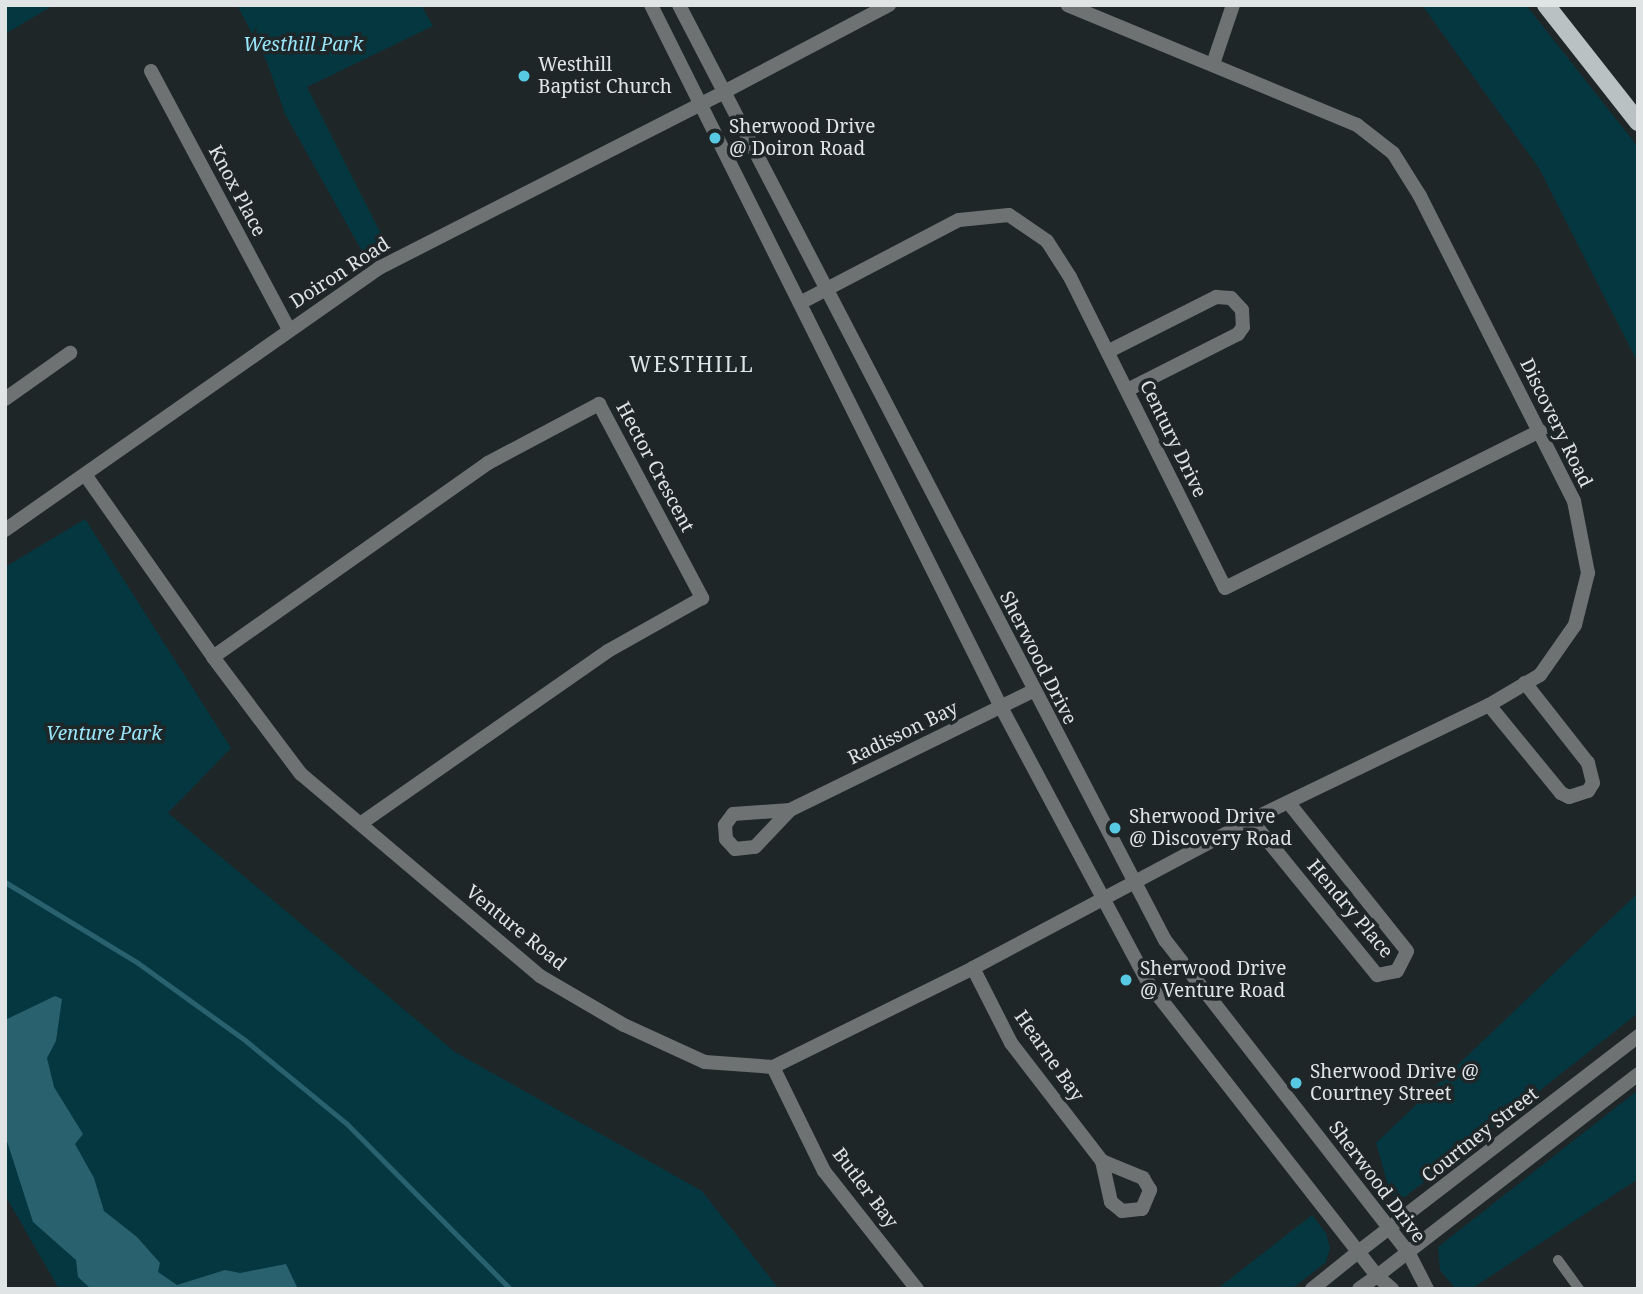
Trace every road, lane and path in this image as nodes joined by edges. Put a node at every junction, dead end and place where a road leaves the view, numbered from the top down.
1 (651, 5) edge
2 (679, 5) edge
3 (889, 5) edge
4 (1068, 5) edge
5 (1233, 5) edge
6 (1546, 5) edge
7 (1213, 64) junction
8 (150, 71) dead end
9 (723, 93) junction
10 (701, 105) junction
11 (1638, 122) edge
12 (827, 289) junction
13 (800, 303) junction
14 (289, 329) junction
15 (1109, 351) junction
16 (70, 353) dead end
17 (1127, 390) junction
18 (5, 398) edge
19 (1540, 431) junction
20 (86, 476) junction
21 (5, 530) edge
22 (213, 657) junction
23 (1525, 683) junction
24 (1033, 691) junction
25 (1489, 705) junction
26 (1001, 707) junction
27 (1289, 803) junction
28 (790, 810) dead end
29 (1251, 820) junction
30 (361, 823) junction
31 (1133, 881) junction
32 (1103, 898) junction
33 (973, 968) junction
34 (1638, 1036) edge
35 (773, 1067) junction
36 (1638, 1074) edge
37 (1102, 1160) dead end
38 (1390, 1230) junction
39 (1358, 1252) junction
40 (1408, 1252) junction
41 (1558, 1260) dead end
42 (1377, 1276) junction
43 (918, 1289) edge
44 (1312, 1289) edge
45 (1359, 1289) edge
46 (1392, 1289) edge
47 (1427, 1289) edge
48 (1579, 1289) edge

1 - 10 street
2 - 9 street, Sherwood Drive
3 - 9 street
4 - 7 street, Discovery Road
5 - 7 street
6 - 11 main road
7 - 19 street, Discovery Road
8 - 14 street, Knox Place
9 - 10 street, Doiron Road
9 - 12 street, Sherwood Drive
10 - 13 street
10 - 14 street, Doiron Road
12 - 13 street, Century Drive
12 - 15 street, Century Drive
12 - 24 street, Sherwood Drive
13 - 26 street
14 - 20 street, Doiron Road
15 - 17 street, Century Drive
15 - 17 street
16 - 18 street
17 - 19 street, Century Drive
19 - 23 street, Discovery Road
20 - 21 street, Doiron Road
20 - 22 street, Venture Road
22 - 30 street, Venture Road
22 - 30 street, Hector Crescent
23 - 25 street, Discovery Road
23 - 25 street
24 - 26 street, Radisson Bay
24 - 31 street, Sherwood Drive
25 - 27 street, Discovery Road
26 - 28 street, Radisson Bay
26 - 32 street
27 - 29 street, Discovery Road
27 - 29 street, Hendry Place
29 - 31 street, Discovery Road
30 - 35 street, Venture Road
31 - 32 street, Discovery Road
31 - 38 street, Sherwood Drive
32 - 33 street
32 - 39 street
33 - 35 street
33 - 37 street, Hearne Bay
34 - 38 street, Courtney Street
35 - 43 street, Butler Bay
36 - 40 street
38 - 39 street, Courtney Street
38 - 40 street, Sherwood Drive
39 - 42 street
39 - 44 street, Courtney Street
40 - 42 street
40 - 47 street, Sherwood Drive
41 - 48 lane
42 - 45 street
42 - 46 street

